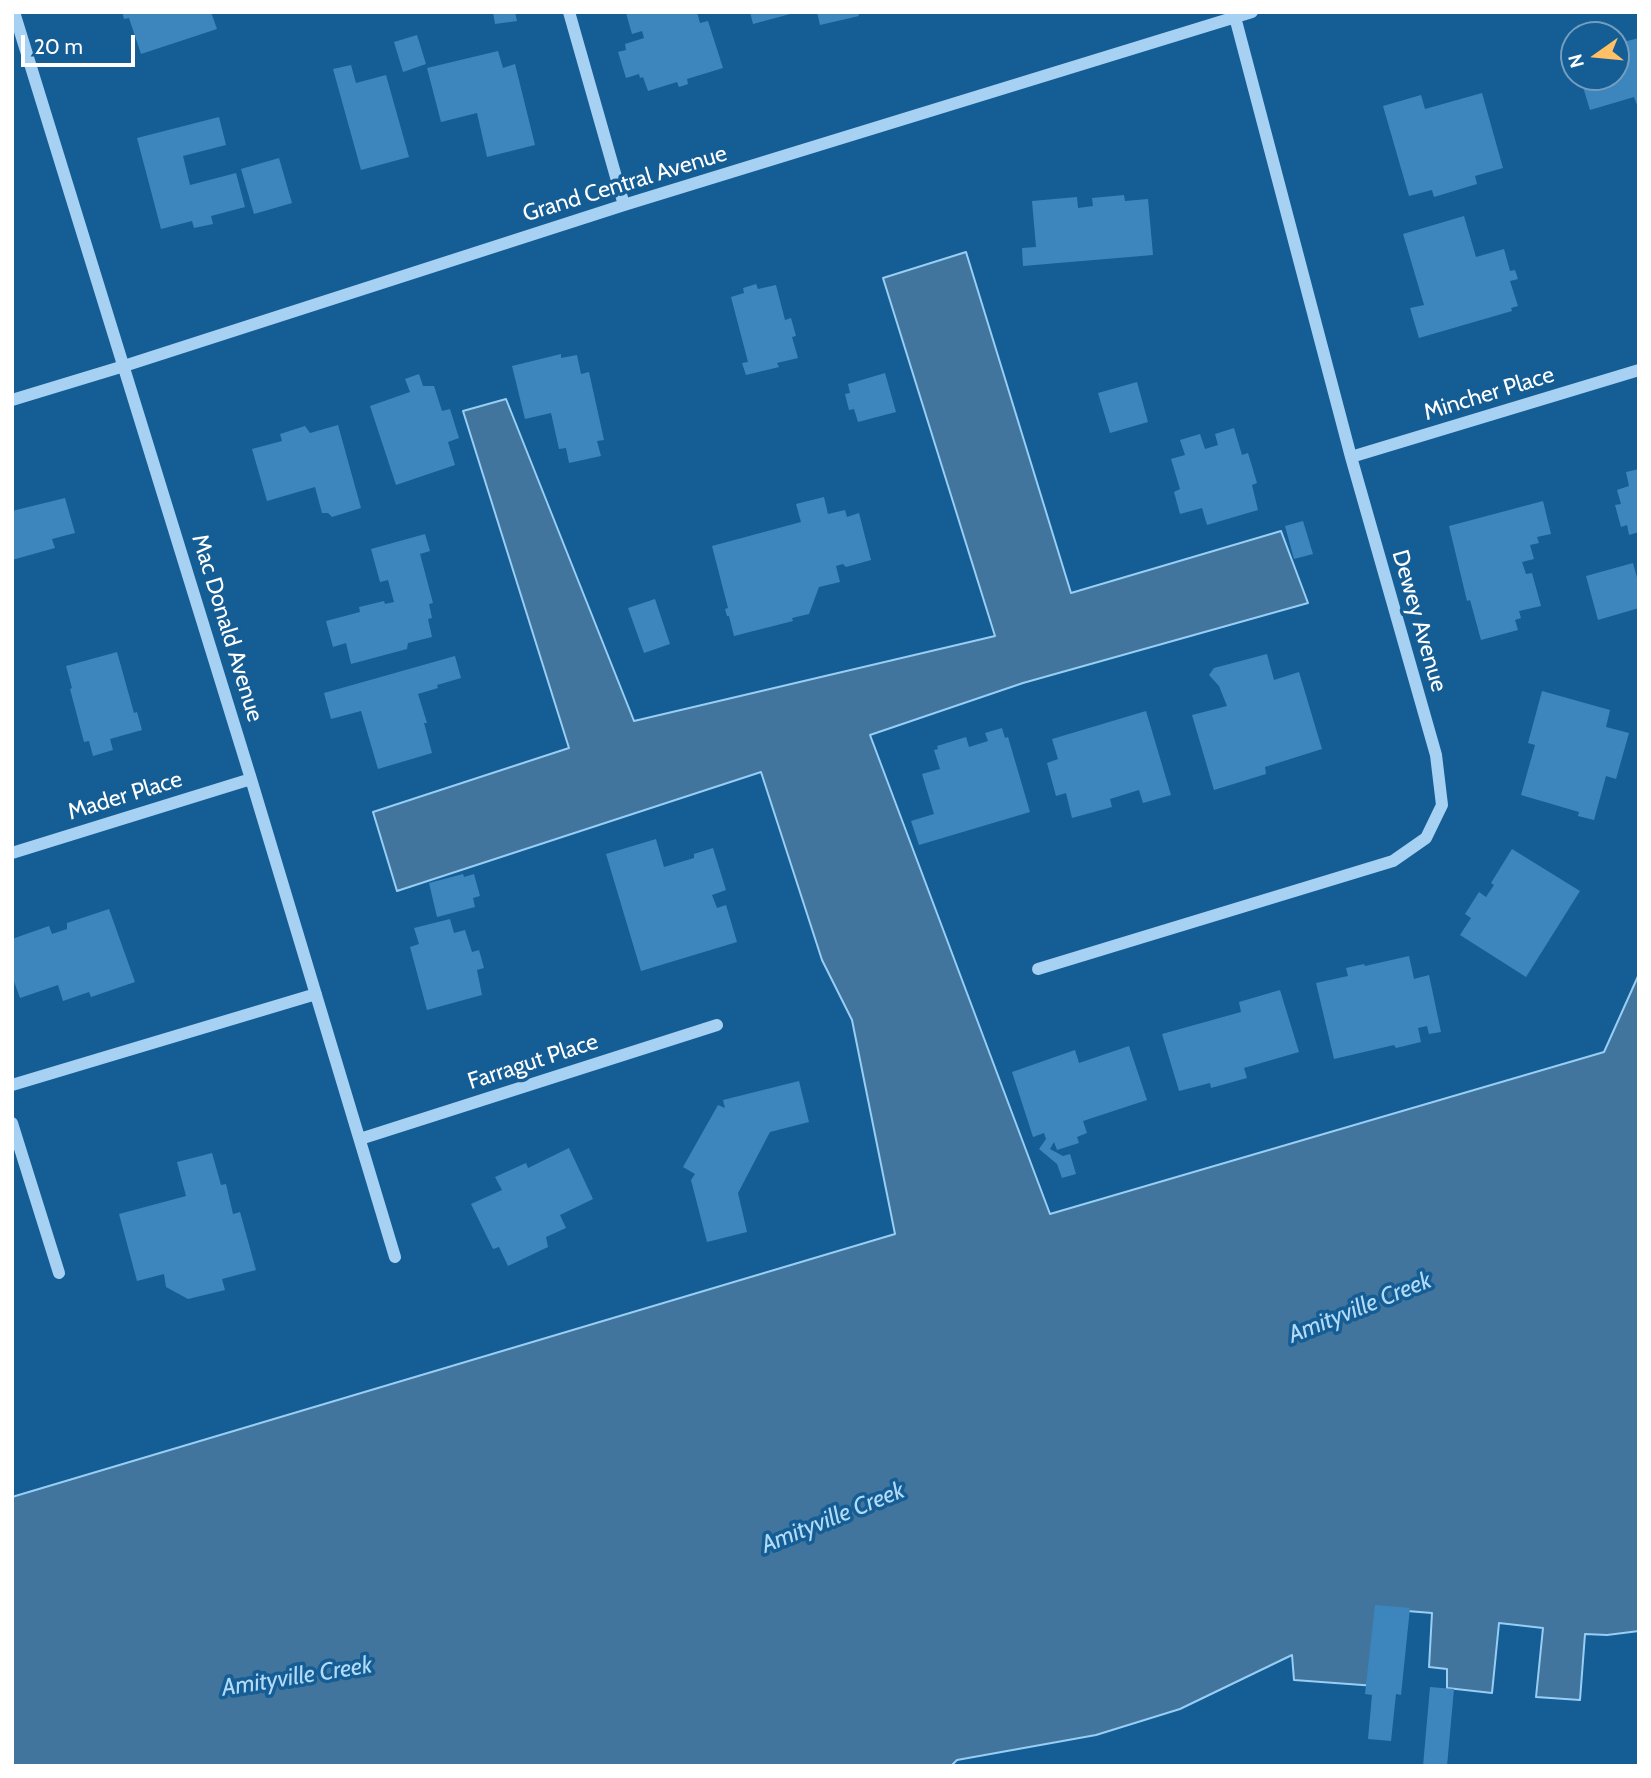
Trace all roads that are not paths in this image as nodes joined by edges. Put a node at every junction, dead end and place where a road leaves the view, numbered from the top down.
1 (14, 12) edge
2 (569, 12) edge
3 (1252, 12) edge
4 (1235, 17) junction
5 (624, 205) junction
6 (124, 366) junction
7 (1639, 370) edge
8 (12, 400) edge
9 (1351, 457) junction
10 (251, 779) junction
11 (12, 853) edge
12 (1038, 969) dead end
13 (316, 994) junction
14 (717, 1025) dead end
15 (12, 1085) edge
16 (12, 1123) edge
17 (360, 1139) junction
18 (395, 1257) dead end
19 (59, 1273) dead end

1 - 6 street, Mac Donald Avenue
2 - 5 street
3 - 4 street, Grand Central Avenue
4 - 5 street, Grand Central Avenue
4 - 9 street, Dewey Avenue
5 - 6 street, Grand Central Avenue
6 - 8 street, Grand Central Avenue
6 - 10 street, Mac Donald Avenue
7 - 9 street, Mincher Place
9 - 12 street, Dewey Avenue
10 - 11 street, Mader Place
10 - 13 street, Mac Donald Avenue
13 - 15 street
13 - 17 street, Mac Donald Avenue
14 - 17 street, Farragut Place
16 - 19 street
17 - 18 street, Mac Donald Avenue

